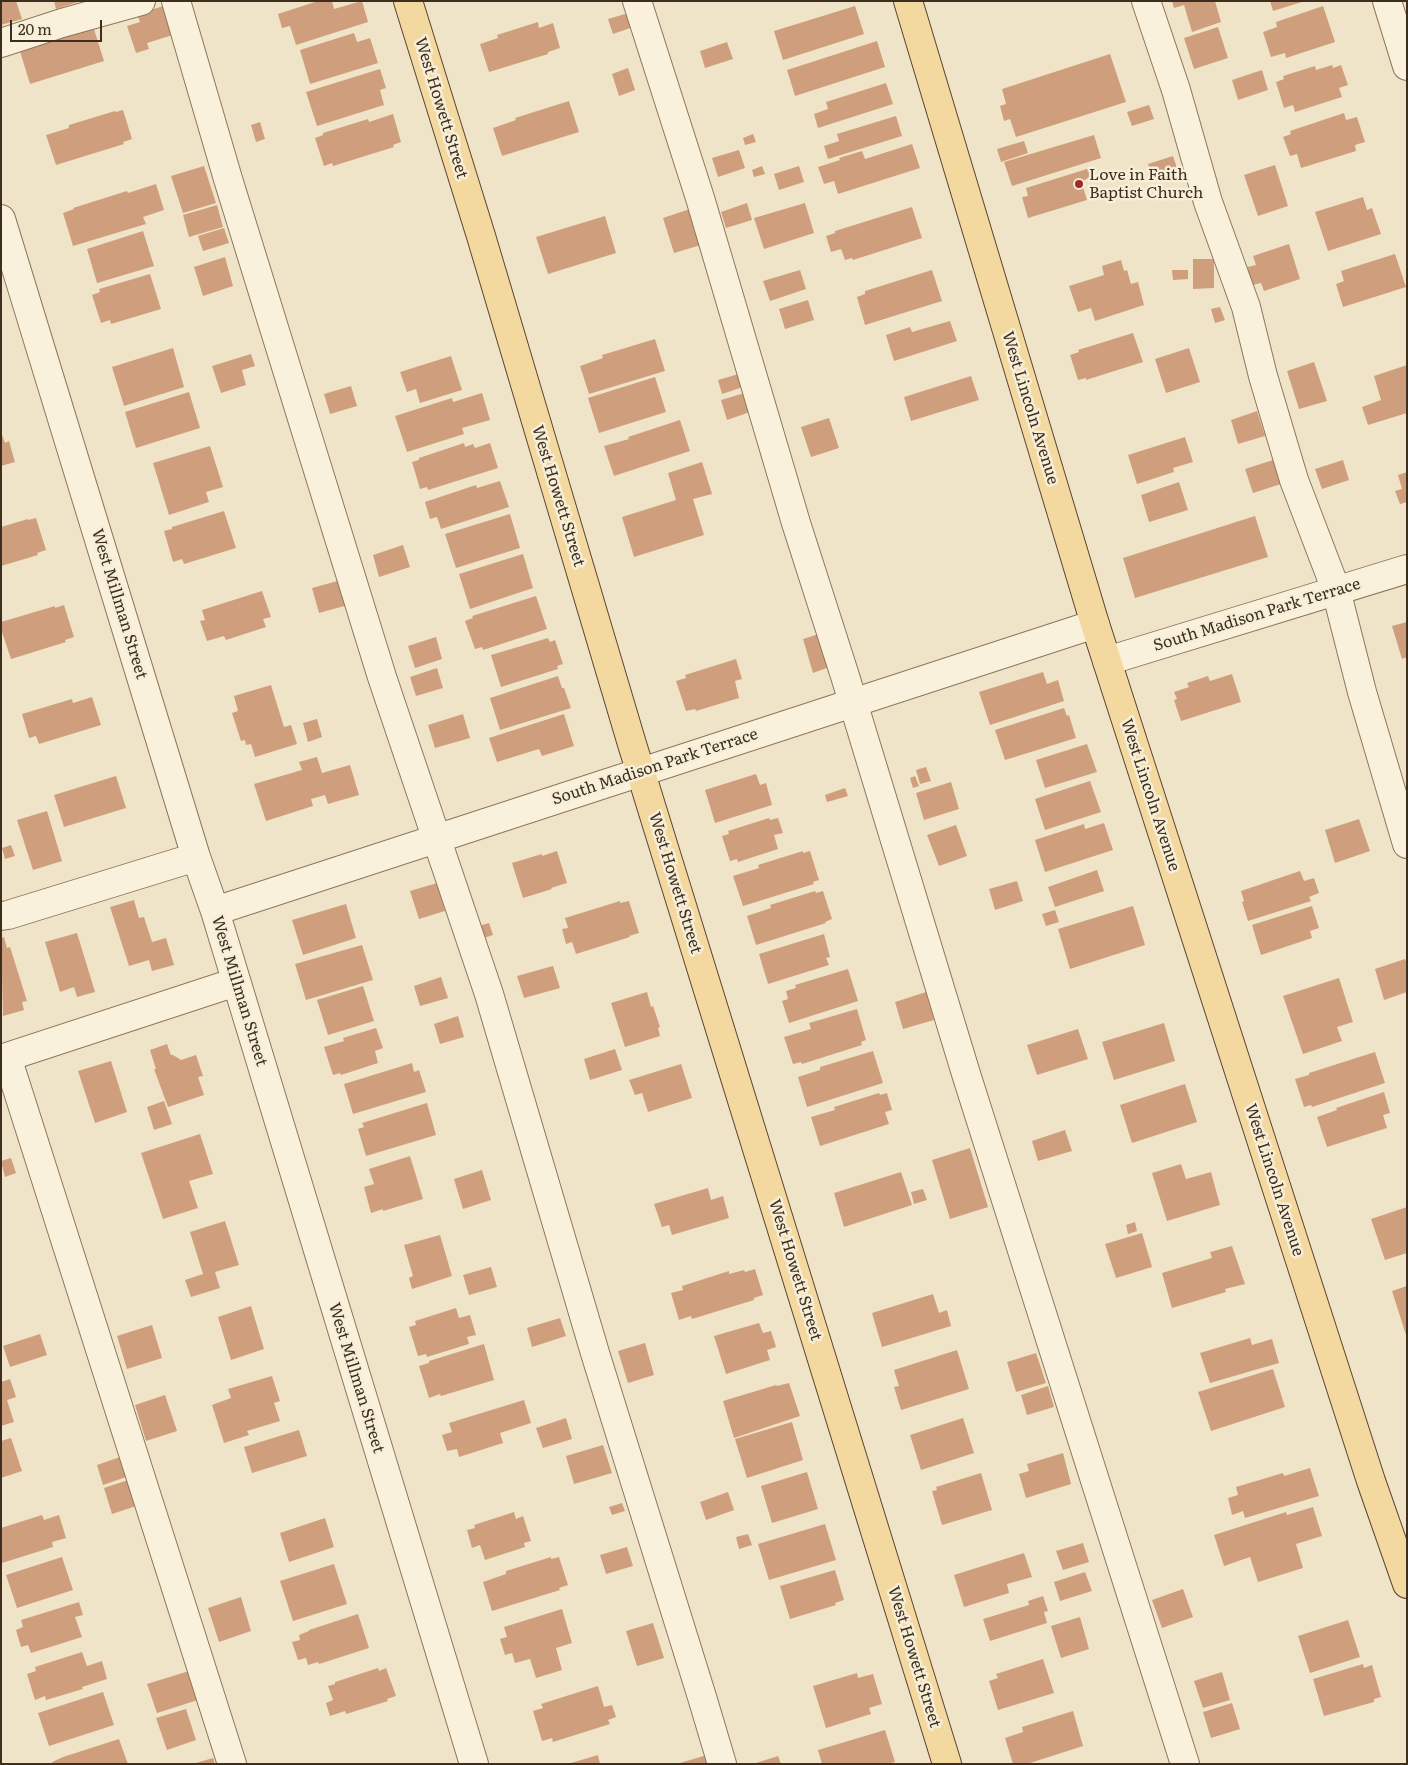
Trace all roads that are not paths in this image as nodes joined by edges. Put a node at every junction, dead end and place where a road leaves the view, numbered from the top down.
1 (141, 1) edge
2 (176, 1) edge
3 (408, 1) edge
4 (637, 1) edge
5 (908, 1) edge
6 (1146, 1) edge
7 (1387, 1) edge
8 (1, 43) edge
9 (1407, 66) edge
10 (1, 219) edge
11 (1407, 569) edge
12 (1336, 590) junction
13 (1095, 624) junction
14 (1107, 661) junction
15 (852, 703) junction
16 (641, 772) junction
17 (435, 838) junction
18 (1407, 844) edge
19 (196, 857) junction
20 (215, 911) junction
21 (1, 916) edge
22 (236, 982) junction
23 (4, 1058) edge
24 (1407, 1584) edge
25 (232, 1764) edge
26 (474, 1764) edge
27 (722, 1764) edge
28 (947, 1764) edge
29 (1185, 1764) edge

1 - 8 street
2 - 17 street
3 - 16 main road, West Howett Street
4 - 15 street
5 - 13 main road, West Lincoln Avenue
6 - 12 street
7 - 9 street
10 - 19 street, West Millman Street
11 - 12 street, South Madison Park Terrace
12 - 14 street, South Madison Park Terrace
12 - 18 street
13 - 14 main road, West Lincoln Avenue
13 - 15 street, South Madison Park Terrace
14 - 24 main road, West Lincoln Avenue
15 - 16 street, South Madison Park Terrace
15 - 29 street
16 - 17 street, South Madison Park Terrace
16 - 28 main road, West Howett Street
17 - 20 street, South Madison Park Terrace
17 - 27 street
19 - 20 street, West Millman Street
19 - 21 street
20 - 22 street, West Millman Street
22 - 23 street
22 - 26 street, West Millman Street
23 - 25 street

